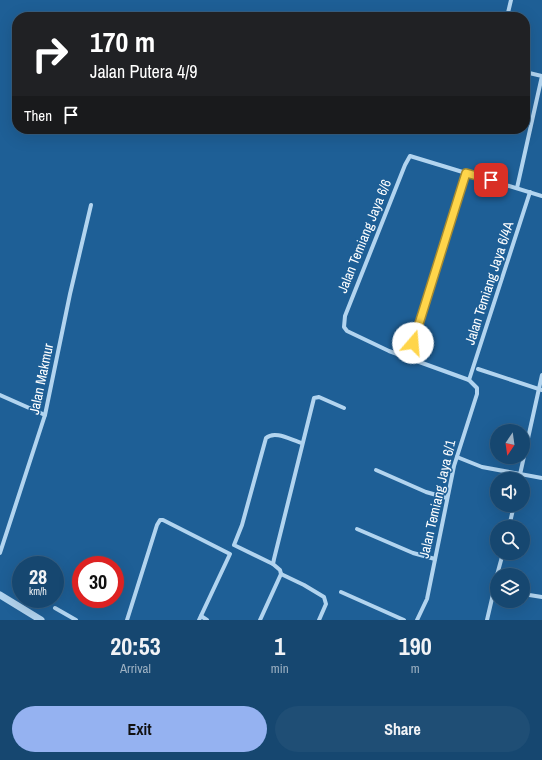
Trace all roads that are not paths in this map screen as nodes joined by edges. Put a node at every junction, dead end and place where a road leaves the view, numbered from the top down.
1 (512, 0) edge
2 (508, 12) edge
3 (530, 73) edge
4 (542, 76) edge
5 (530, 130) edge
6 (529, 134) edge
7 (466, 173) junction
8 (517, 188) junction
9 (530, 192) junction
10 (542, 196) edge
11 (91, 205) dead end
12 (408, 358) junction
13 (478, 369) dead end
14 (542, 374) edge
15 (469, 380) junction
16 (540, 389) edge
17 (0, 395) edge
18 (344, 408) dead end
19 (45, 415) junction
20 (302, 443) junction
21 (457, 457) junction
22 (376, 470) dead end
23 (501, 472) edge
24 (521, 472) edge
25 (530, 477) edge
26 (542, 478) edge
27 (447, 498) junction
28 (357, 530) dead end
29 (0, 553) edge
30 (435, 560) junction
31 (273, 564) junction
32 (280, 574) junction
33 (341, 592) dead end
34 (0, 595) edge
35 (530, 595) edge
36 (542, 597) edge
37 (55, 608) dead end
38 (490, 608) edge
39 (200, 618) edge
40 (41, 620) edge
41 (76, 620) edge
42 (126, 620) edge
43 (207, 620) edge
44 (260, 620) edge
45 (318, 620) edge
46 (404, 620) edge
47 (417, 620) edge
48 (487, 620) edge

1 - 2 street
3 - 4 street
4 - 5 street
6 - 8 street
7 - 8 street
7 - 12 street
7 - 12 street, Jalan Temiang Jaya 6/6
8 - 9 street
9 - 10 street
9 - 15 street, Jalan Temiang Jaya 6/4A
11 - 19 street, Jalan Makmur
12 - 15 street
13 - 16 street
14 - 16 street
15 - 21 street, Jalan Temiang Jaya 6/1
16 - 24 street
17 - 19 street
18 - 20 street
19 - 29 street, Jalan Makmur
20 - 31 street
20 - 31 street
21 - 23 street
21 - 27 street, Jalan Temiang Jaya 6/1
22 - 27 street
25 - 26 street
27 - 30 street, Jalan Temiang Jaya 6/1
28 - 30 street
30 - 47 street, Jalan Temiang Jaya 6/1
31 - 32 street
32 - 44 street
32 - 45 street
33 - 46 street
34 - 40 street
35 - 36 street
37 - 41 street
38 - 48 street
39 - 42 street
39 - 43 street

